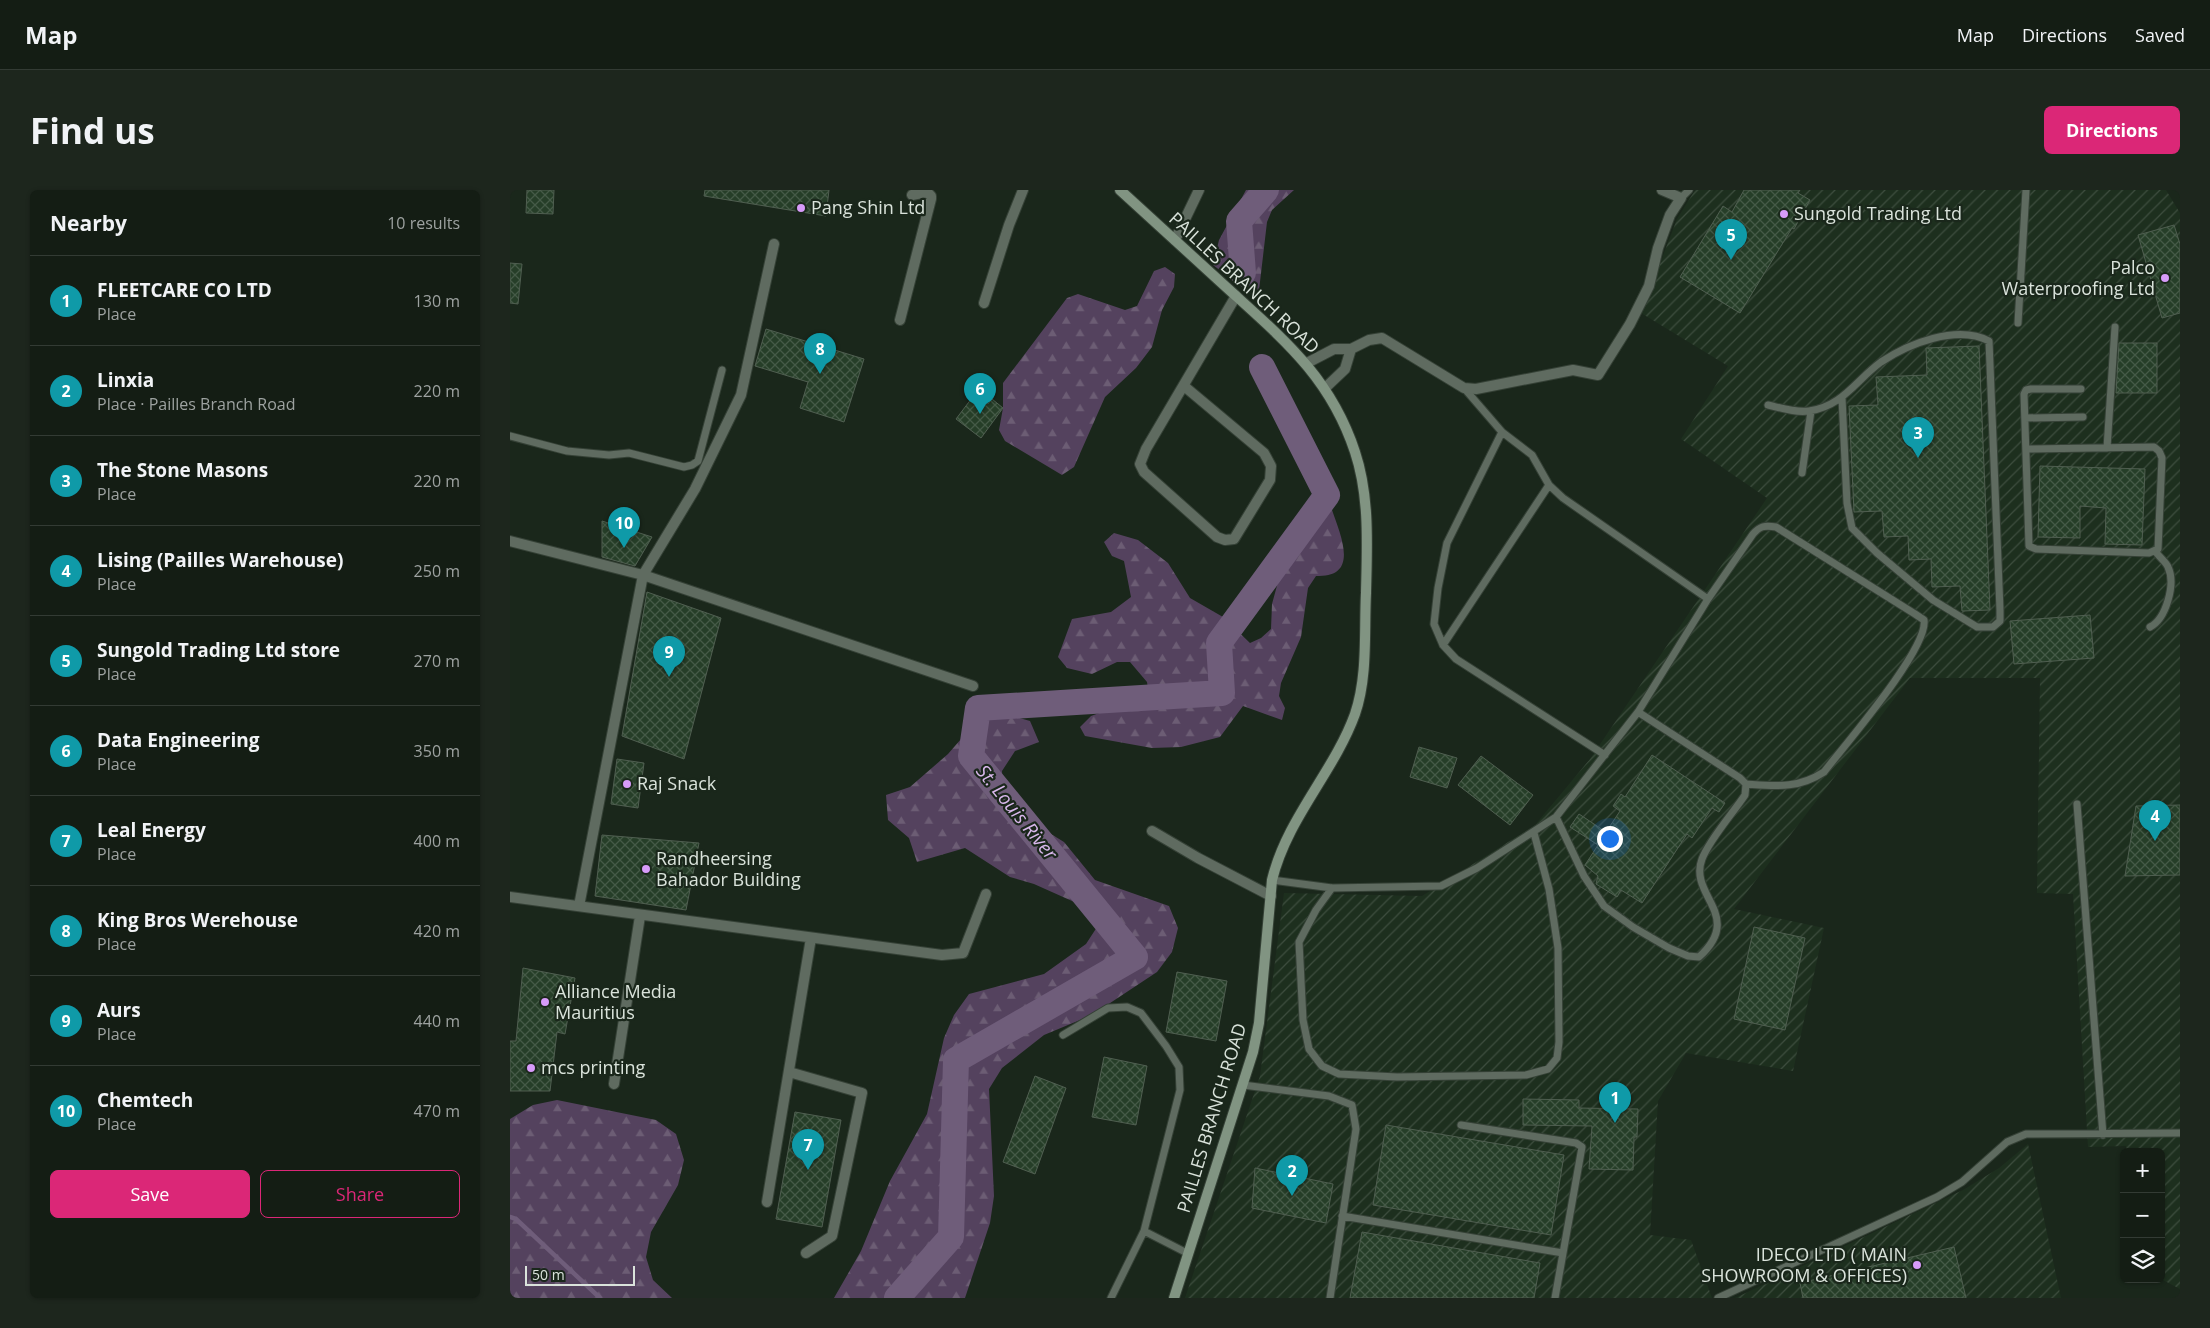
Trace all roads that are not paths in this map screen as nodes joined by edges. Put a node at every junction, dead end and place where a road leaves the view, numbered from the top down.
1 (1023, 190) edge
2 (1120, 190) edge
3 (1198, 190) edge
4 (1662, 190) edge
5 (1689, 190) edge
6 (2026, 190) edge
7 (912, 195) dead end
8 (1682, 198) junction
9 (1175, 240) junction
10 (774, 244) dead end
11 (1236, 296) junction
12 (984, 303) dead end
13 (900, 320) dead end
14 (2018, 323) dead end
15 (2115, 327) dead end
16 (1351, 349) junction
17 (1307, 364) junction
18 (722, 370) dead end
19 (1184, 386) junction
20 (1325, 388) junction
21 (1464, 388) junction
22 (2081, 389) dead end
23 (1842, 398) junction
24 (1768, 405) dead end
25 (1811, 411) junction
26 (2083, 417) dead end
27 (2025, 418) junction
28 (1502, 432) junction
29 (510, 436) edge
30 (2107, 448) junction
31 (2027, 449) junction
32 (1802, 474) dead end
33 (1549, 484) junction
34 (510, 540) edge
35 (2156, 552) junction
36 (643, 576) junction
37 (1708, 599) junction
38 (2150, 627) dead end
39 (1442, 645) junction
40 (973, 686) dead end
41 (1638, 712) junction
42 (1605, 755) junction
43 (1746, 784) junction
44 (2077, 804) dead end
45 (1556, 818) junction
46 (1152, 831) dead end
47 (1534, 833) junction
48 (1272, 880) junction
49 (1332, 888) junction
50 (986, 894) dead end
51 (1271, 896) junction
52 (510, 897) edge
53 (579, 906) junction
54 (640, 916) junction
55 (811, 938) junction
56 (1063, 1035) dead end
57 (789, 1072) junction
58 (614, 1084) dead end
59 (1243, 1085) junction
60 (1461, 1125) dead end
61 (2180, 1133) edge
62 (2103, 1134) junction
63 (768, 1202) dead end
64 (1342, 1216) junction
65 (1144, 1232) junction
66 (806, 1253) dead end
67 (1187, 1253) junction
68 (1563, 1253) junction
69 (1111, 1298) edge
70 (1174, 1298) edge
71 (1330, 1298) edge
72 (1556, 1298) edge
73 (1718, 1298) edge

1 - 12 street
2 - 9 main road, PAILLES BRANCH ROAD
3 - 9 street
4 - 8 street
5 - 8 lane
6 - 14 lane
7 - 13 street
8 - 21 street
9 - 11 main road, PAILLES BRANCH ROAD
10 - 36 street
11 - 17 main road, PAILLES BRANCH ROAD
11 - 19 street
15 - 30 lane
16 - 17 street
16 - 20 street
16 - 21 street
17 - 20 main road, PAILLES BRANCH ROAD
18 - 29 lane
19 - 19 street
20 - 48 main road, PAILLES BRANCH ROAD
21 - 28 lane
22 - 27 lane
23 - 23 lane
23 - 25 lane
24 - 25 lane
25 - 32 lane
26 - 27 lane
27 - 31 lane
28 - 33 lane
28 - 39 lane
30 - 31 lane
30 - 35 lane
31 - 35 lane
33 - 37 lane
33 - 39 lane
34 - 36 street
35 - 38 lane
36 - 40 street
36 - 53 street
37 - 41 lane
37 - 43 lane
39 - 42 lane
41 - 42 lane
41 - 43 lane
42 - 45 lane
43 - 45 lane
44 - 62 lane
45 - 47 lane
46 - 51 street
47 - 49 lane
47 - 49 lane
48 - 49 lane
48 - 51 main road, PAILLES BRANCH ROAD
50 - 55 street
51 - 59 main road, PAILLES BRANCH ROAD
52 - 53 street
53 - 54 street
54 - 55 street
54 - 58 street
55 - 57 street
56 - 65 lane
57 - 63 street
57 - 66 street
59 - 64 lane
59 - 67 main road, PAILLES BRANCH ROAD
60 - 68 lane
61 - 62 lane
62 - 73 lane
64 - 68 lane
64 - 71 lane
65 - 67 lane
65 - 69 lane
67 - 70 main road, PAILLES BRANCH ROAD
68 - 72 lane

